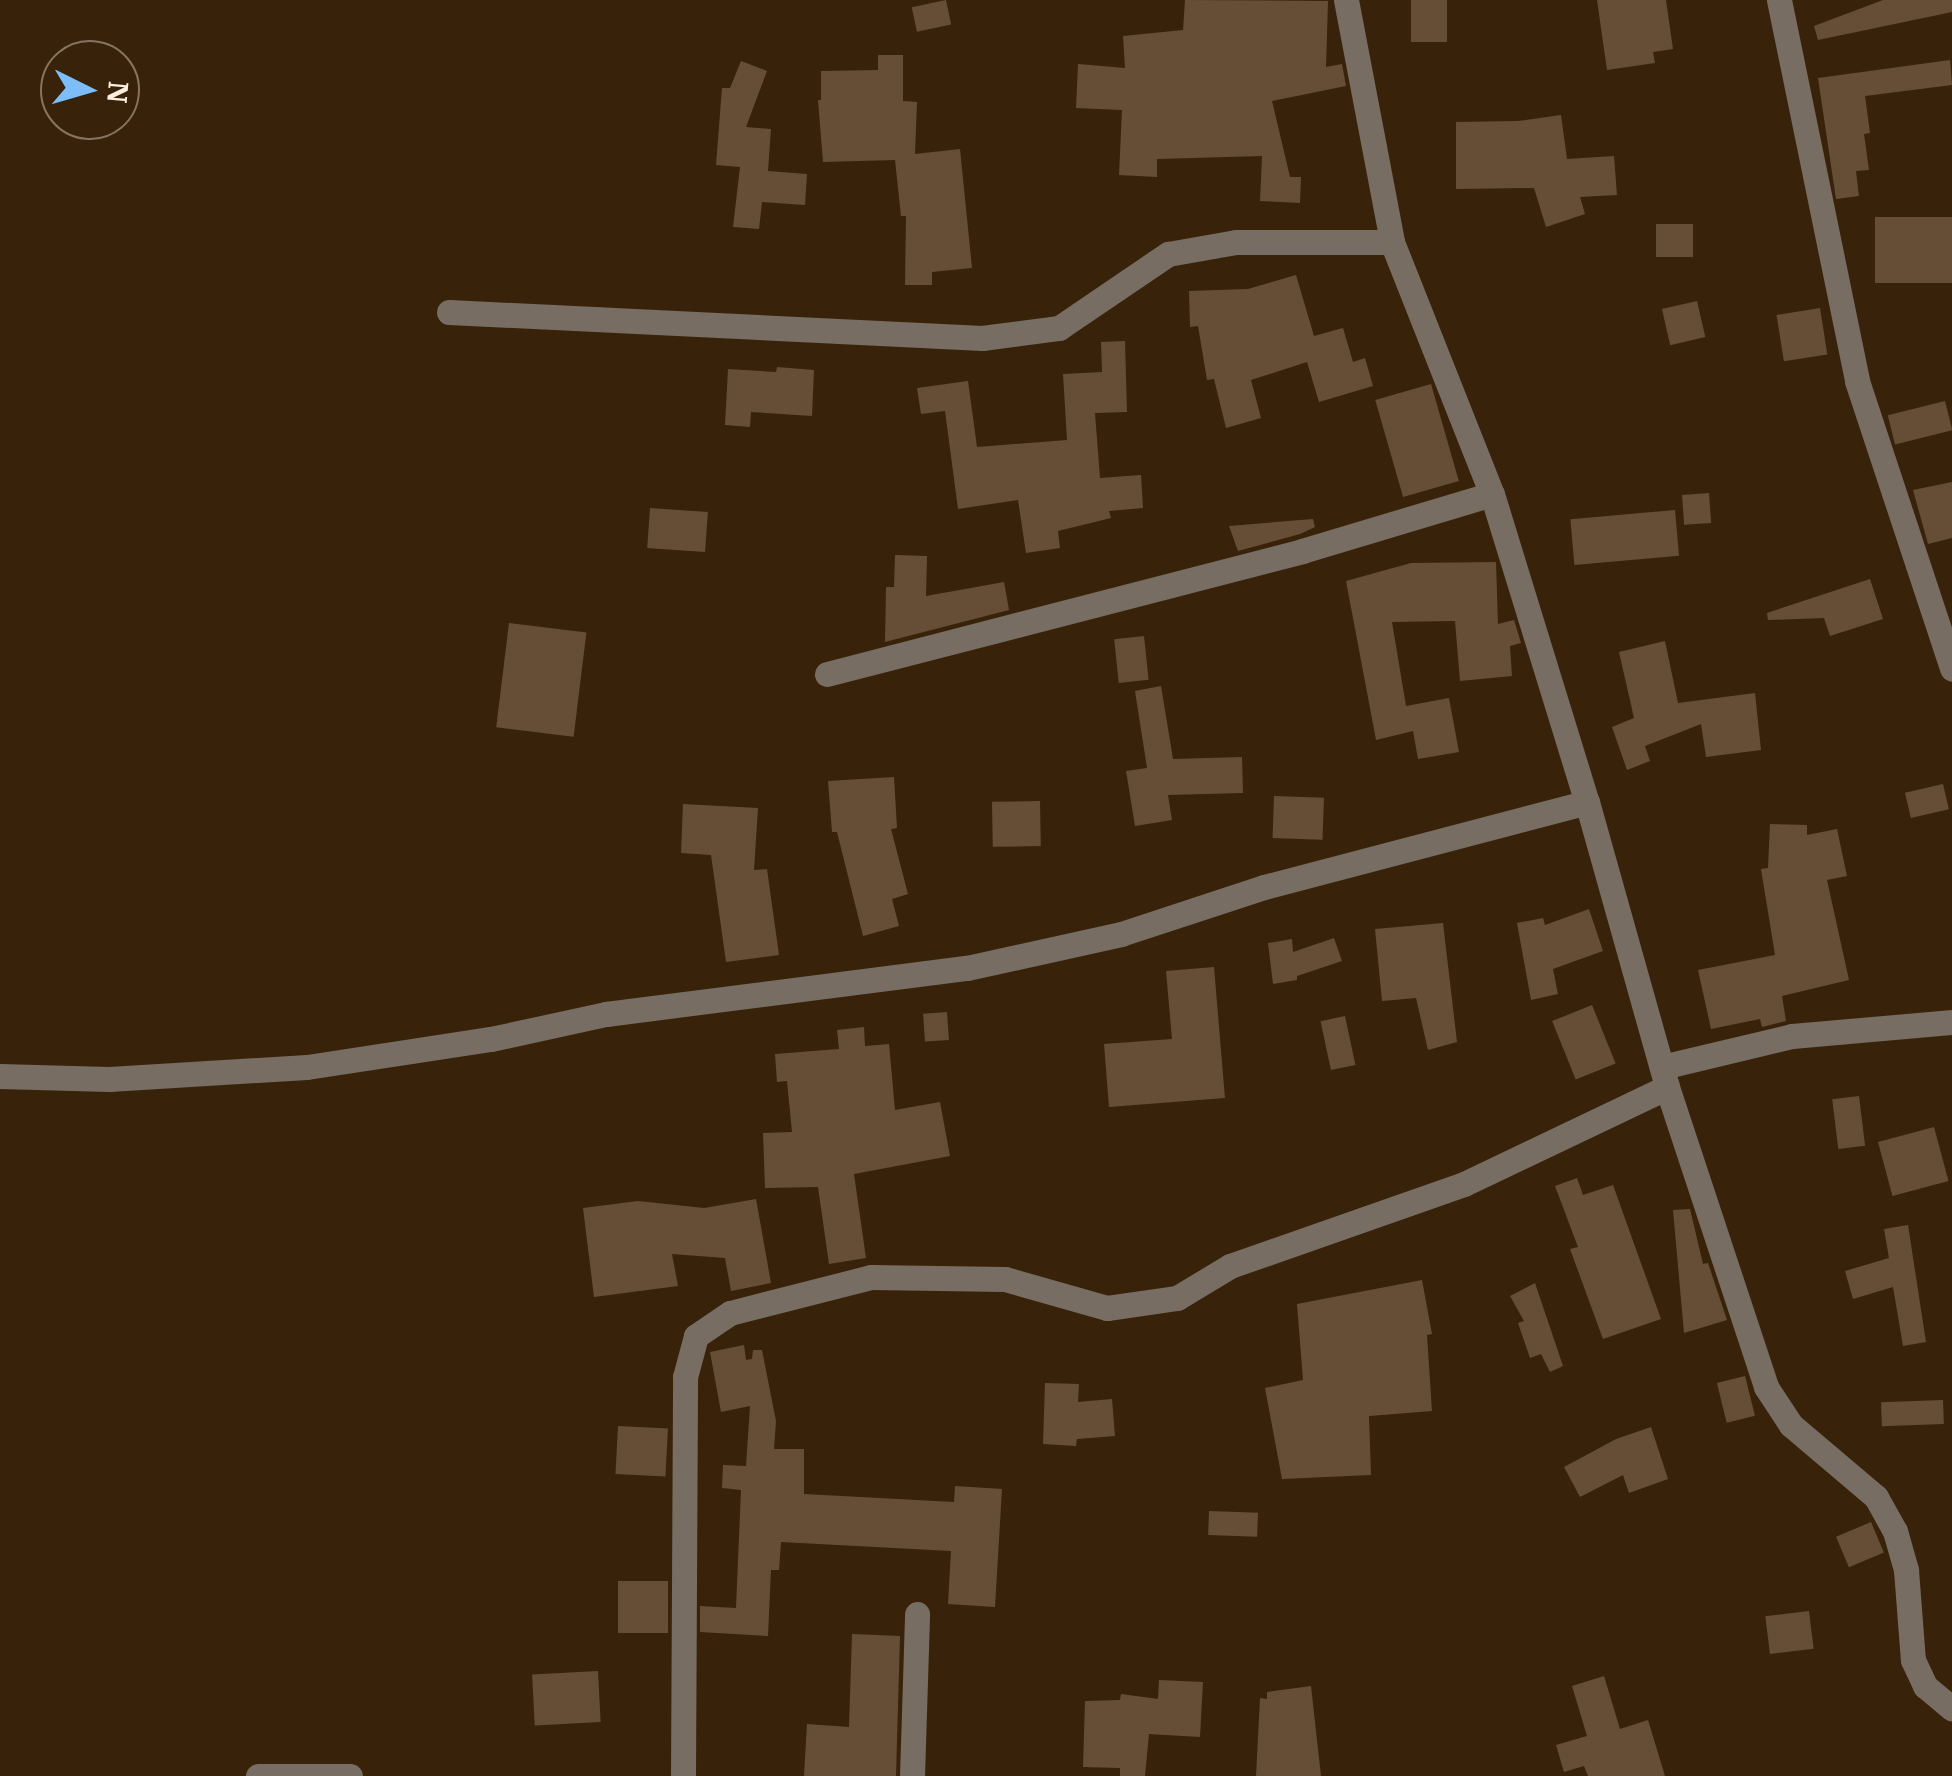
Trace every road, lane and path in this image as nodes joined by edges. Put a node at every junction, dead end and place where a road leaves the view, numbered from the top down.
1 (1346, 0) edge
2 (1779, 0) edge
3 (1392, 242) junction
4 (449, 312) dead end
5 (1492, 494) junction
6 (1952, 669) edge
7 (827, 674) dead end
8 (1587, 802) junction
9 (1952, 1022) edge
10 (0, 1076) edge
11 (1664, 1077) junction
12 (917, 1614) dead end
13 (1952, 1709) edge
14 (258, 1776) edge
15 (350, 1776) edge
16 (682, 1776) edge
17 (912, 1776) edge

1 - 3 street
2 - 6 street
3 - 4 street
3 - 5 street
5 - 7 street
5 - 8 street
8 - 10 street
8 - 11 street
9 - 11 street
11 - 13 street
11 - 16 street
12 - 17 street
14 - 15 street

